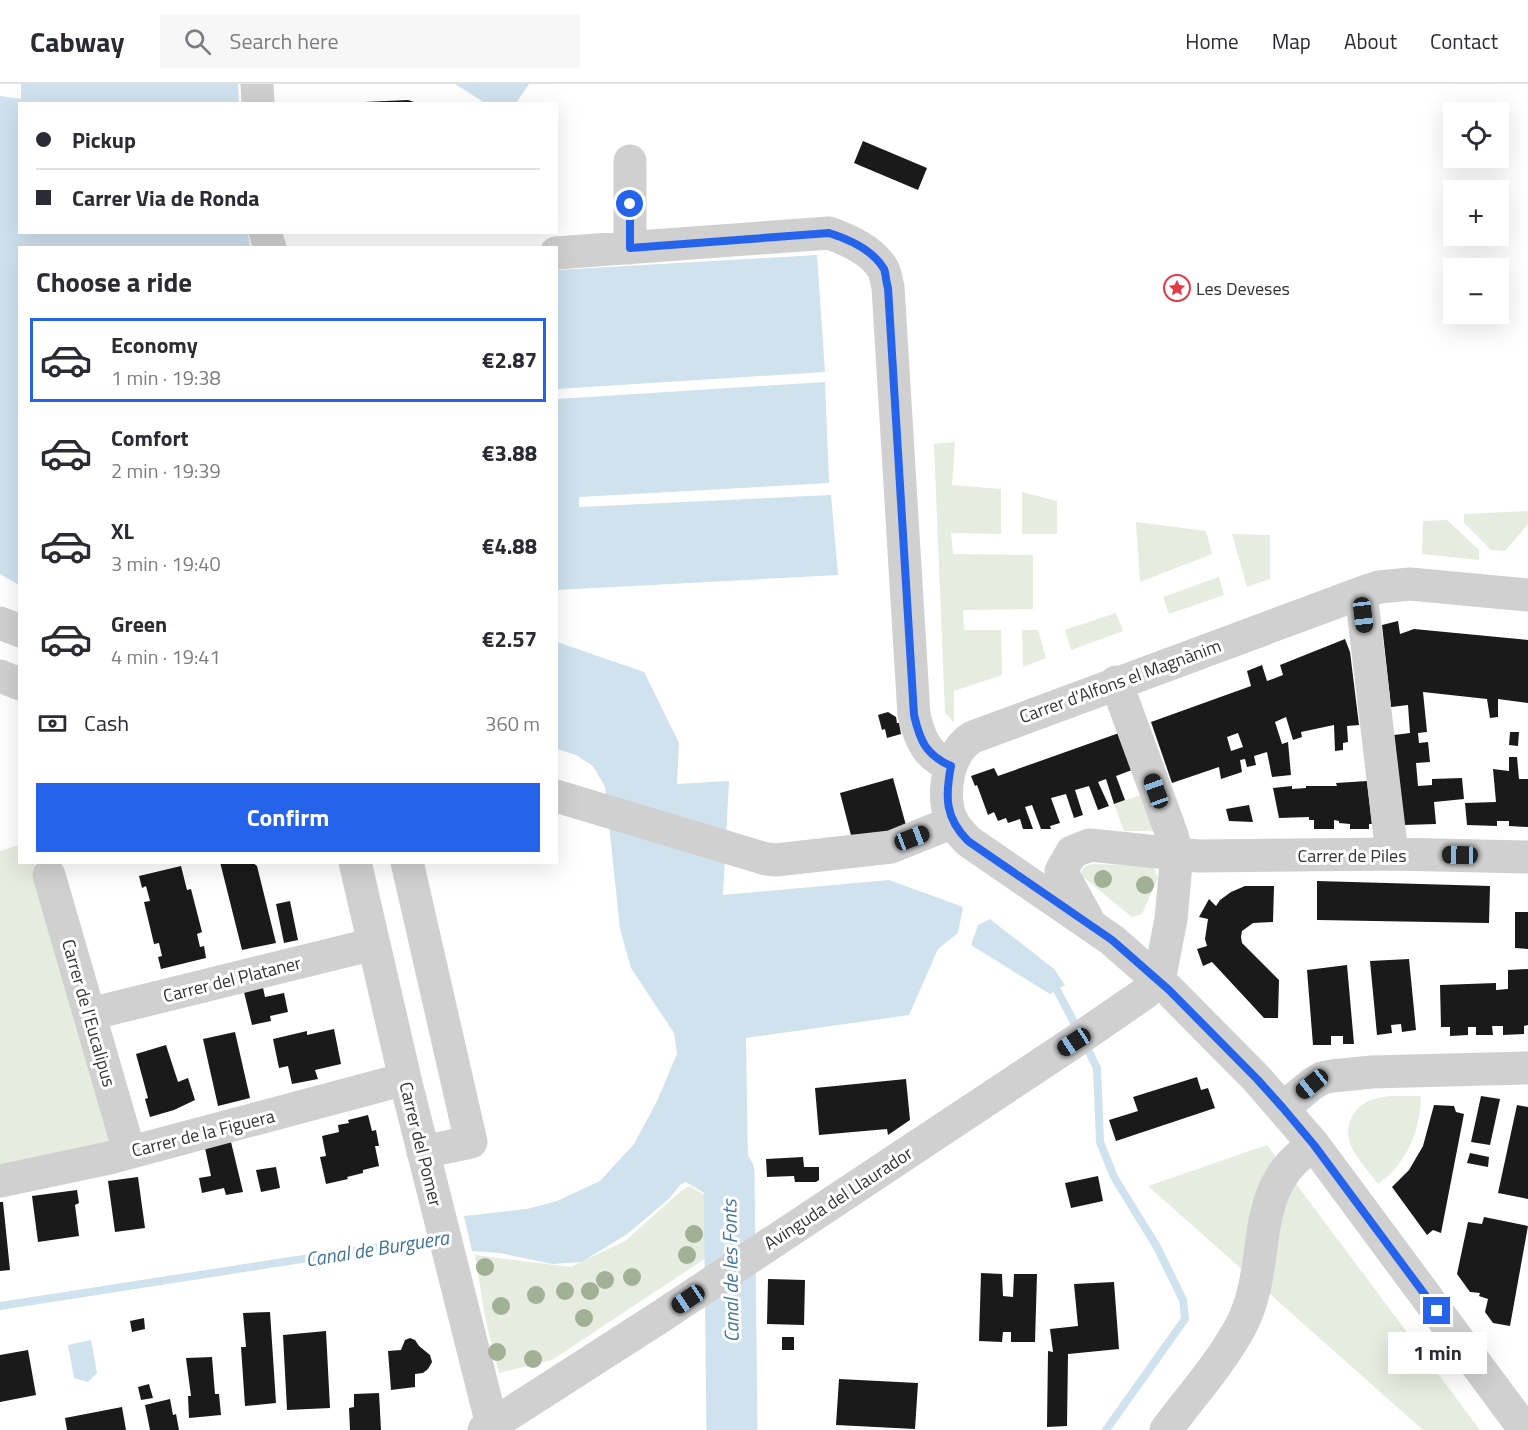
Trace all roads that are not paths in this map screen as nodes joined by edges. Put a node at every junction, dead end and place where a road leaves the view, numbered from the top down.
1 (257, 84) edge
2 (258, 102) edge
3 (630, 161) dead end
4 (630, 248) junction
5 (558, 253) edge
6 (1360, 592) junction
7 (1528, 595) edge
8 (0, 623) edge
9 (18, 630) edge
10 (0, 676) edge
11 (1116, 682) junction
12 (18, 683) edge
13 (951, 766) junction
14 (558, 797) edge
15 (953, 822) junction
16 (1176, 854) junction
17 (1392, 854) junction
18 (1528, 857) edge
19 (355, 864) edge
20 (407, 864) edge
21 (49, 875) dead end
22 (1090, 924) junction
23 (374, 944) junction
24 (1159, 981) junction
25 (90, 1014) junction
26 (1528, 1068) edge
27 (405, 1080) junction
28 (1283, 1108) junction
29 (1314, 1145) junction
30 (129, 1151) junction
31 (423, 1152) junction
32 (0, 1181) edge
33 (488, 1427) edge
34 (1166, 1430) edge
35 (1525, 1430) edge

1 - 2 street
3 - 4 street
4 - 5 street
4 - 13 street
6 - 7 street, Carrer d'Alfons el Magnànim
6 - 11 street, Carrer d'Alfons el Magnànim
6 - 17 street
8 - 9 street
10 - 12 street
11 - 13 street, Carrer d'Alfons el Magnànim
11 - 16 street
13 - 15 street, Carrer d'Alfons el Magnànim
14 - 15 street
15 - 22 street
16 - 17 street, Carrer de Piles
16 - 22 street, Carrer de Piles
16 - 24 street
17 - 18 street, Carrer de Piles
19 - 23 street, Carrer del Pomer
20 - 31 street
21 - 25 street, Carrer de l'Eucalipus
22 - 24 street
23 - 25 street, Carrer del Plataner
23 - 27 street, Carrer del Pomer
24 - 28 street
24 - 33 street, Avinguda del Llaurador
25 - 30 street, Carrer de l'Eucalipus
26 - 28 street
27 - 30 street, Carrer de la Figuera
27 - 31 street, Carrer del Pomer
28 - 29 street
29 - 34 street
29 - 35 street
30 - 32 street, Carrer de la Figuera
31 - 33 street, Carrer del Pomer

